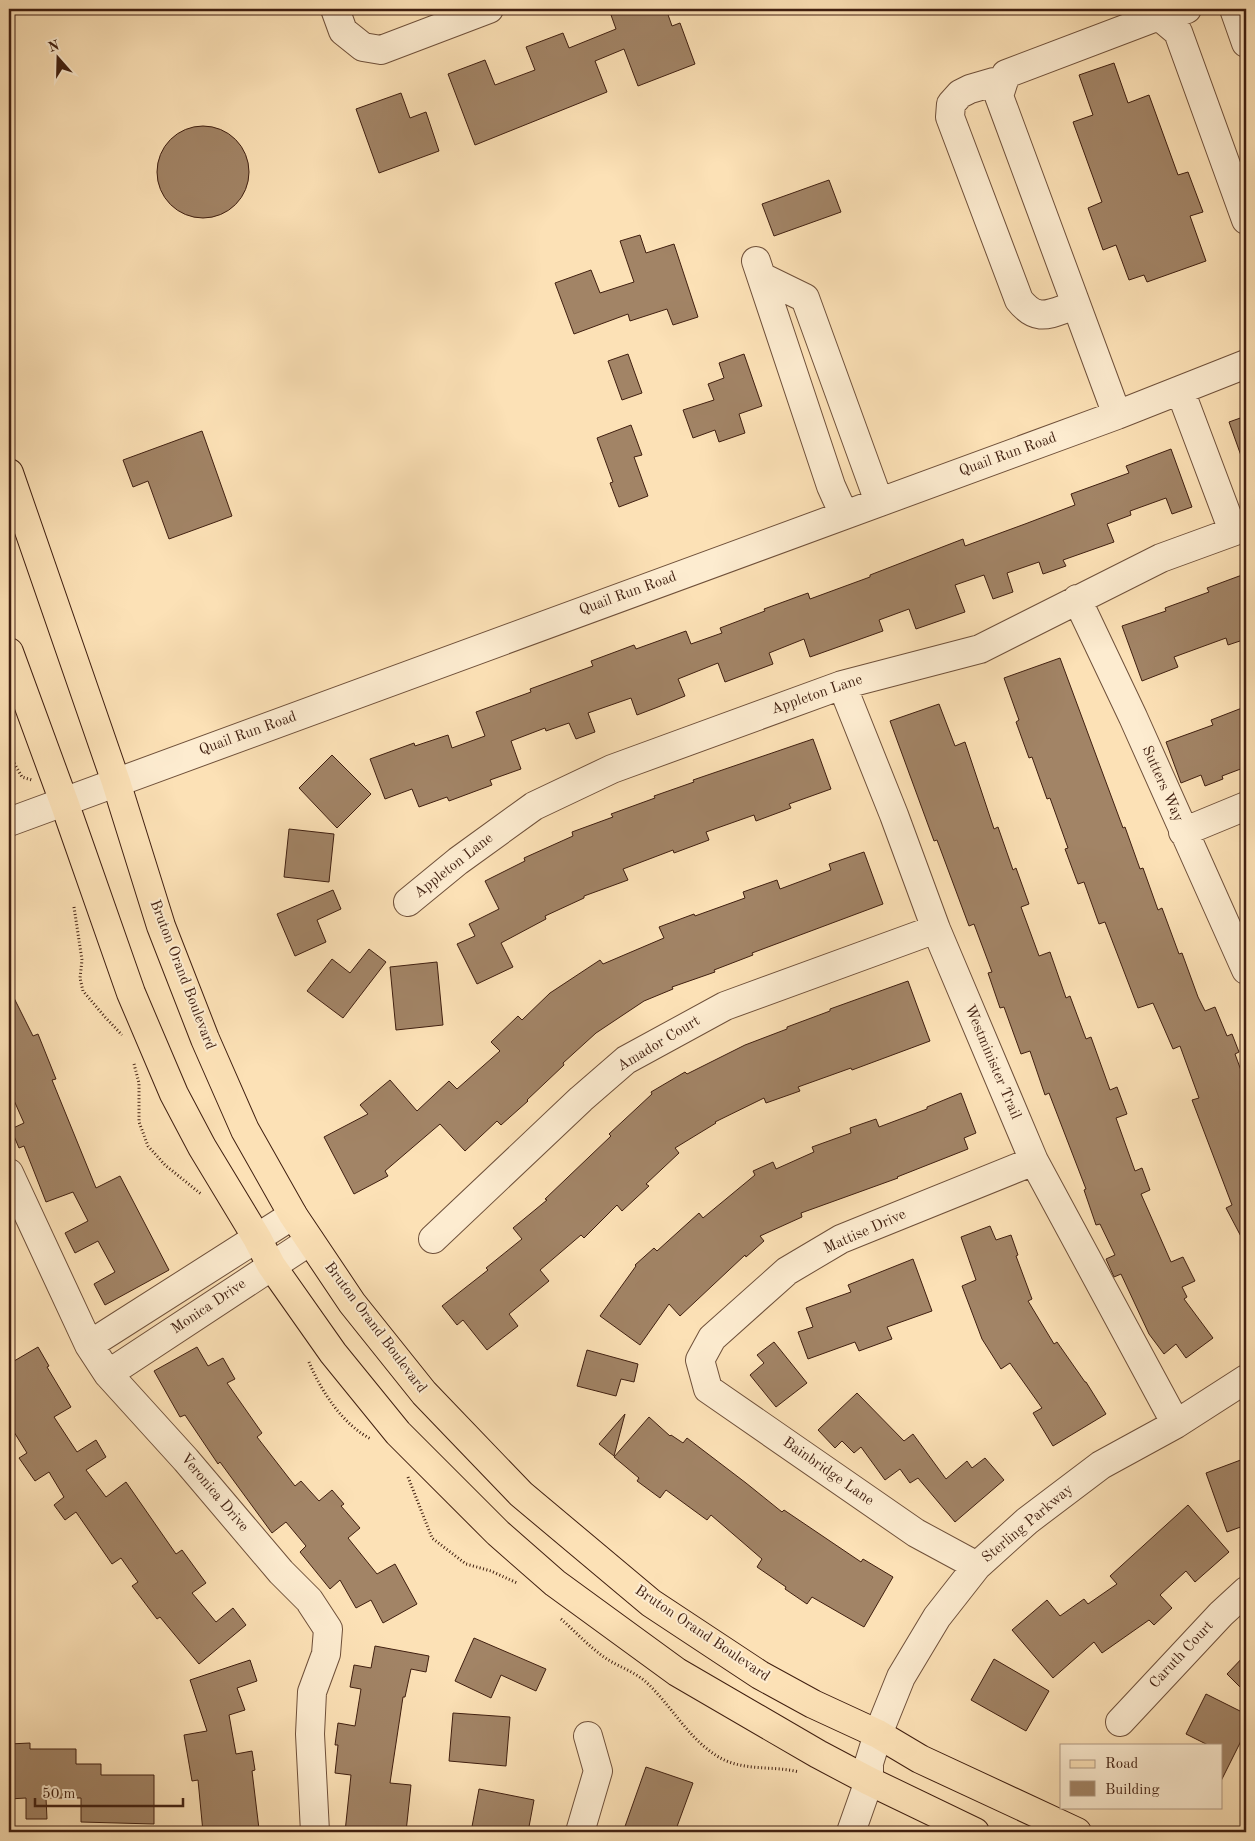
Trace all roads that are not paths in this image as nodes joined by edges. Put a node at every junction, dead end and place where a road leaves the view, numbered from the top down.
1 (335, 9) edge
2 (489, 9) edge
3 (1187, 9) edge
4 (1234, 9) edge
5 (1163, 20) junction
6 (1246, 43) edge
7 (1002, 85) junction
8 (1246, 220) edge
9 (1076, 305) junction
10 (1246, 364) edge
11 (1180, 390) junction
12 (1117, 415) junction
13 (9, 473) edge
14 (879, 502) junction
15 (844, 515) junction
16 (1240, 529) edge
17 (1077, 599) junction
18 (9, 652) edge
19 (842, 685) junction
20 (116, 782) junction
21 (64, 802) junction
22 (1246, 806) edge
23 (9, 822) edge
24 (1183, 832) junction
25 (408, 902) dead end
26 (936, 929) junction
27 (1246, 970) edge
28 (1034, 1162) junction
29 (9, 1173) edge
30 (292, 1215) junction
31 (257, 1238) junction
32 (433, 1239) dead end
33 (310, 1241) junction
34 (271, 1265) junction
35 (89, 1345) junction
36 (700, 1360) joint
37 (108, 1374) junction
38 (1246, 1379) edge
39 (1176, 1424) junction
40 (977, 1566) junction
41 (1246, 1591) edge
42 (1120, 1722) dead end
43 (878, 1734) junction
44 (588, 1736) dead end
45 (869, 1781) junction
46 (315, 1832) edge
47 (580, 1832) edge
48 (851, 1832) edge
49 (975, 1832) edge
50 (1077, 1832) edge

1 - 2 street
3 - 5 street
4 - 6 street
5 - 7 street
5 - 8 street
7 - 9 street
7 - 9 street
9 - 12 street
10 - 11 street, Quail Run Road
11 - 12 street, Quail Run Road
11 - 16 street
12 - 14 street, Quail Run Road
13 - 20 main road, Bruton Orand Boulevard
14 - 15 street, Quail Run Road
14 - 15 street
15 - 20 street, Quail Run Road
16 - 17 street, Appleton Lane
17 - 19 street, Appleton Lane
17 - 24 street, Sutters Way
18 - 21 main road
19 - 25 street, Appleton Lane
19 - 26 street, Westminister Trail
20 - 21 street, Quail Run Road
20 - 30 main road, Bruton Orand Boulevard
21 - 23 street, Quail Run Road
21 - 31 main road
22 - 24 street
24 - 27 street, Sutters Way
26 - 28 street, Westminister Trail
26 - 32 street, Amador Court
28 - 36 street, Mattise Drive
28 - 39 street, Westminister Trail
29 - 35 street, Veronica Drive
30 - 31 street, Monica Drive
30 - 33 main road, Bruton Orand Boulevard
31 - 34 main road
31 - 35 street, Monica Drive
33 - 34 street, Monica Drive
33 - 43 main road, Bruton Orand Boulevard
34 - 37 street, Monica Drive
34 - 45 main road
35 - 37 street, Veronica Drive
36 - 40 street, Bainbridge Lane
37 - 46 street, Veronica Drive
38 - 39 street, Sterling Parkway
39 - 40 street, Sterling Parkway
40 - 43 street, Sterling Parkway
41 - 42 street, Caruth Court
43 - 45 street, Sterling Parkway
43 - 50 main road, Bruton Orand Boulevard
44 - 47 street
45 - 48 street, Sterling Parkway
45 - 49 main road

